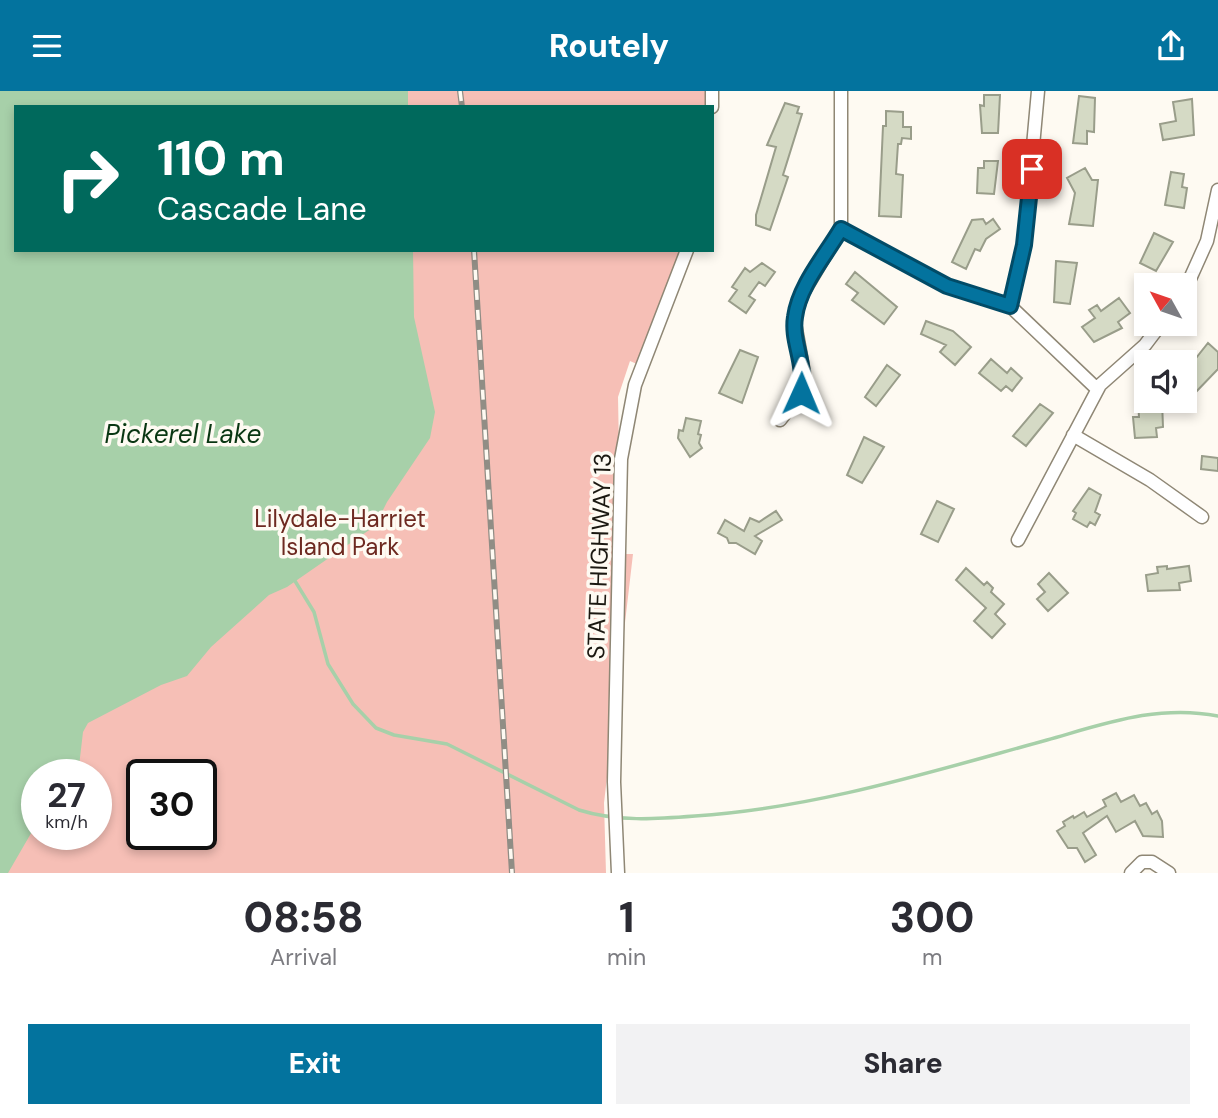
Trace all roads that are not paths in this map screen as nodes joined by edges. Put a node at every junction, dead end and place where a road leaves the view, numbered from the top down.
1 (841, 91) edge
2 (1038, 91) edge
3 (1218, 190) edge
4 (841, 229) junction
5 (686, 252) edge
6 (1192, 273) edge
7 (1010, 306) junction
8 (1152, 336) edge
9 (1100, 385) junction
10 (780, 419) dead end
11 (1073, 435) junction
12 (1202, 517) dead end
13 (1018, 540) dead end
14 (618, 873) edge
15 (1131, 873) edge
16 (1169, 873) edge

1 - 4 street
2 - 7 street
3 - 6 street
4 - 7 street
4 - 10 street
5 - 14 street, STATE HIGHWAY 13
7 - 9 street
8 - 9 street
9 - 11 street
11 - 12 street
11 - 13 street
15 - 16 street

